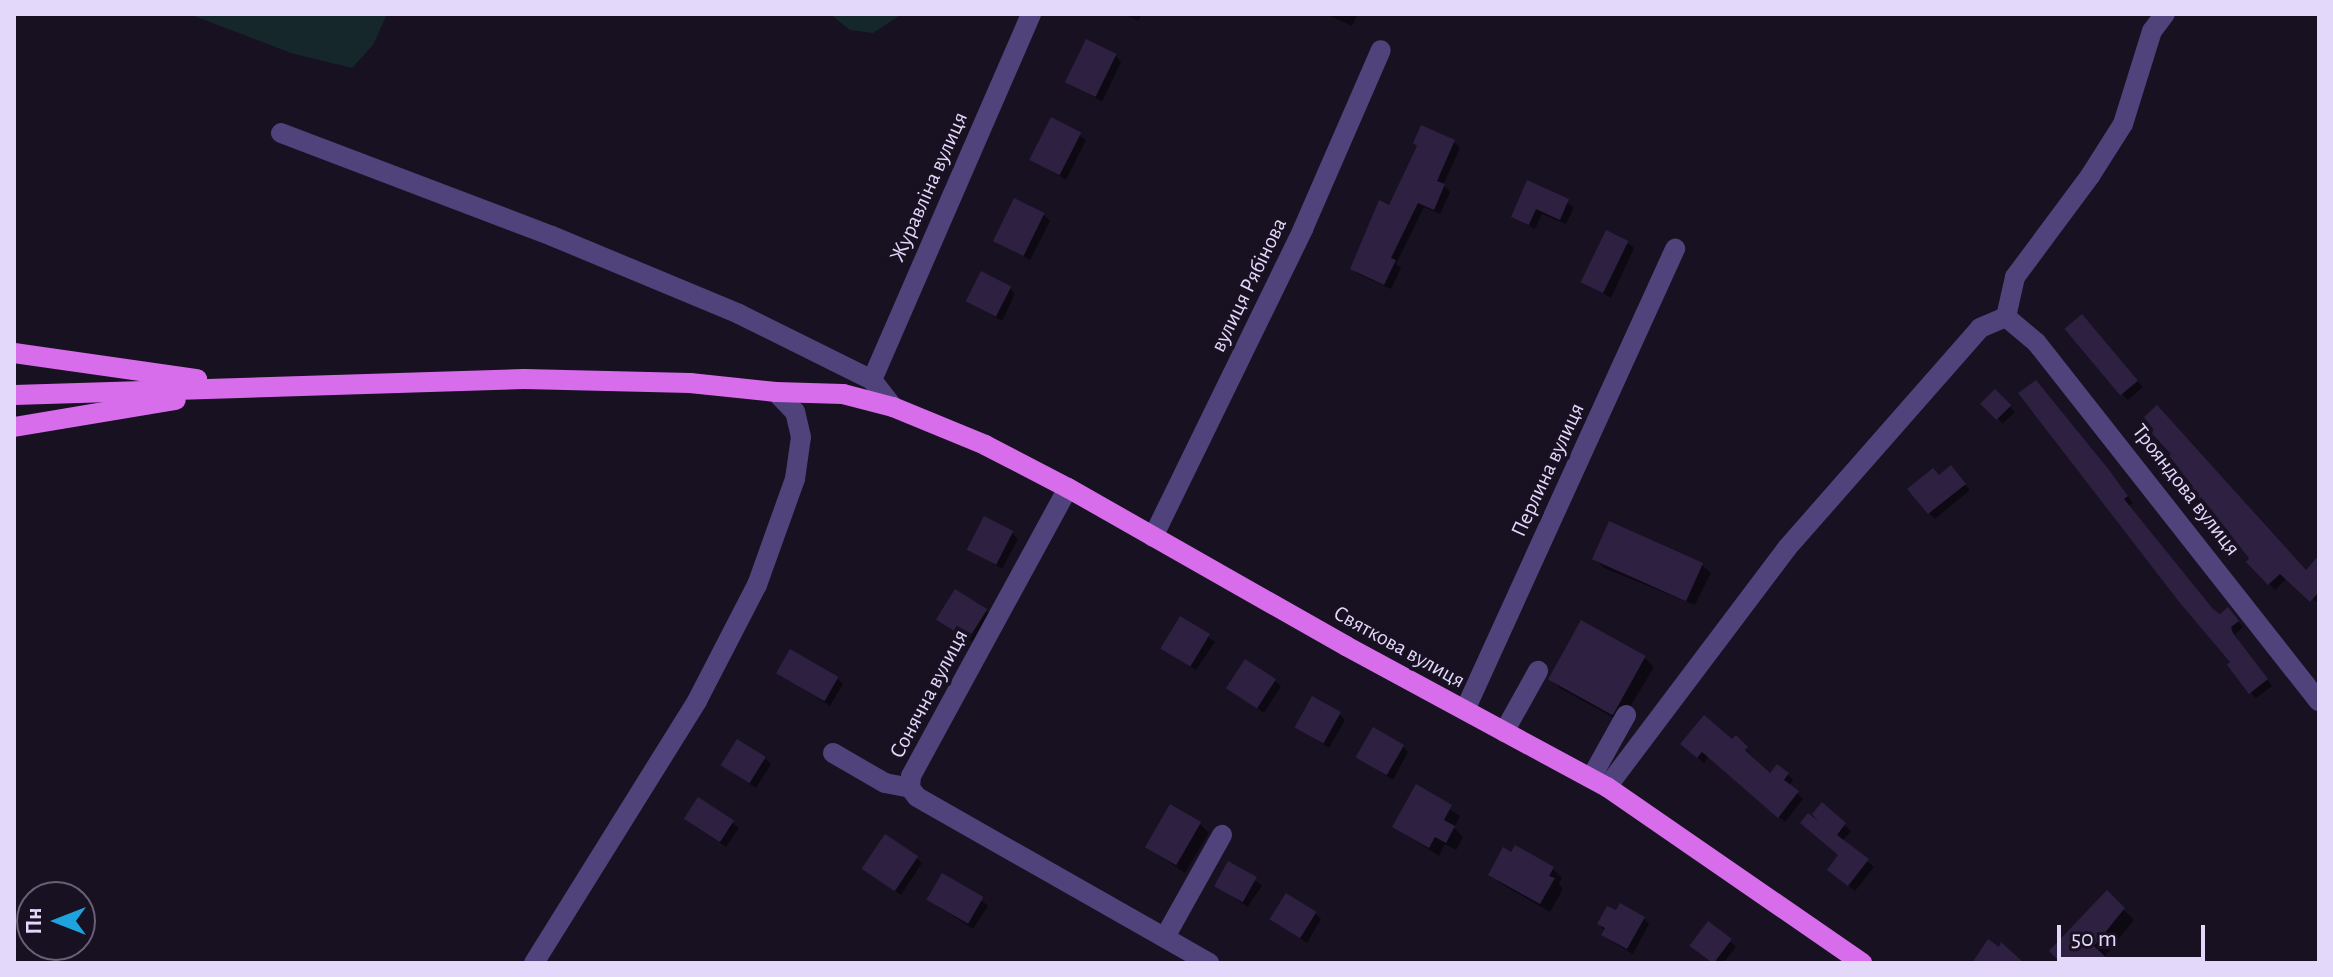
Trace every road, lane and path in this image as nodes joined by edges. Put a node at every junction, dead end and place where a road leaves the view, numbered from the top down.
1 (1031, 14) edge
2 (2165, 14) edge
3 (1381, 50) dead end
4 (281, 133) dead end
5 (1675, 249) dead end
6 (2006, 317) junction
7 (14, 353) edge
8 (872, 380) junction
9 (253, 387) junction
10 (776, 392) junction
11 (14, 395) edge
12 (893, 407) junction
13 (14, 427) edge
14 (1068, 488) junction
15 (1153, 537) junction
16 (1538, 671) dead end
17 (2319, 701) edge
18 (1465, 710) junction
19 (1626, 715) dead end
20 (1504, 732) junction
21 (833, 753) dead end
22 (1599, 783) junction
23 (910, 788) junction
24 (1222, 835) dead end
25 (1165, 937) junction
26 (534, 963) edge
27 (1209, 963) edge
28 (1862, 963) edge

1 - 8 street, Журавліна вулиця
2 - 6 street
3 - 15 street, вулиця Рябінова
4 - 8 street
5 - 18 street, Перлина вулиця
6 - 17 street, Трояндова вулиця
6 - 22 street
7 - 9 main road
8 - 12 street
9 - 10 main road, Святкова вулиця
9 - 11 main road
9 - 13 main road
10 - 12 main road, Святкова вулиця
10 - 26 street
12 - 14 main road, Святкова вулиця
14 - 15 main road, Святкова вулиця
14 - 23 street, Сонячна вулиця
15 - 18 main road, Святкова вулиця
16 - 20 street
18 - 20 main road, Святкова вулиця
19 - 22 street
20 - 22 main road, Святкова вулиця
21 - 23 street
22 - 28 main road, Святкова вулиця
23 - 25 street, Сонячна вулиця
24 - 25 street
25 - 27 street, Сонячна вулиця

